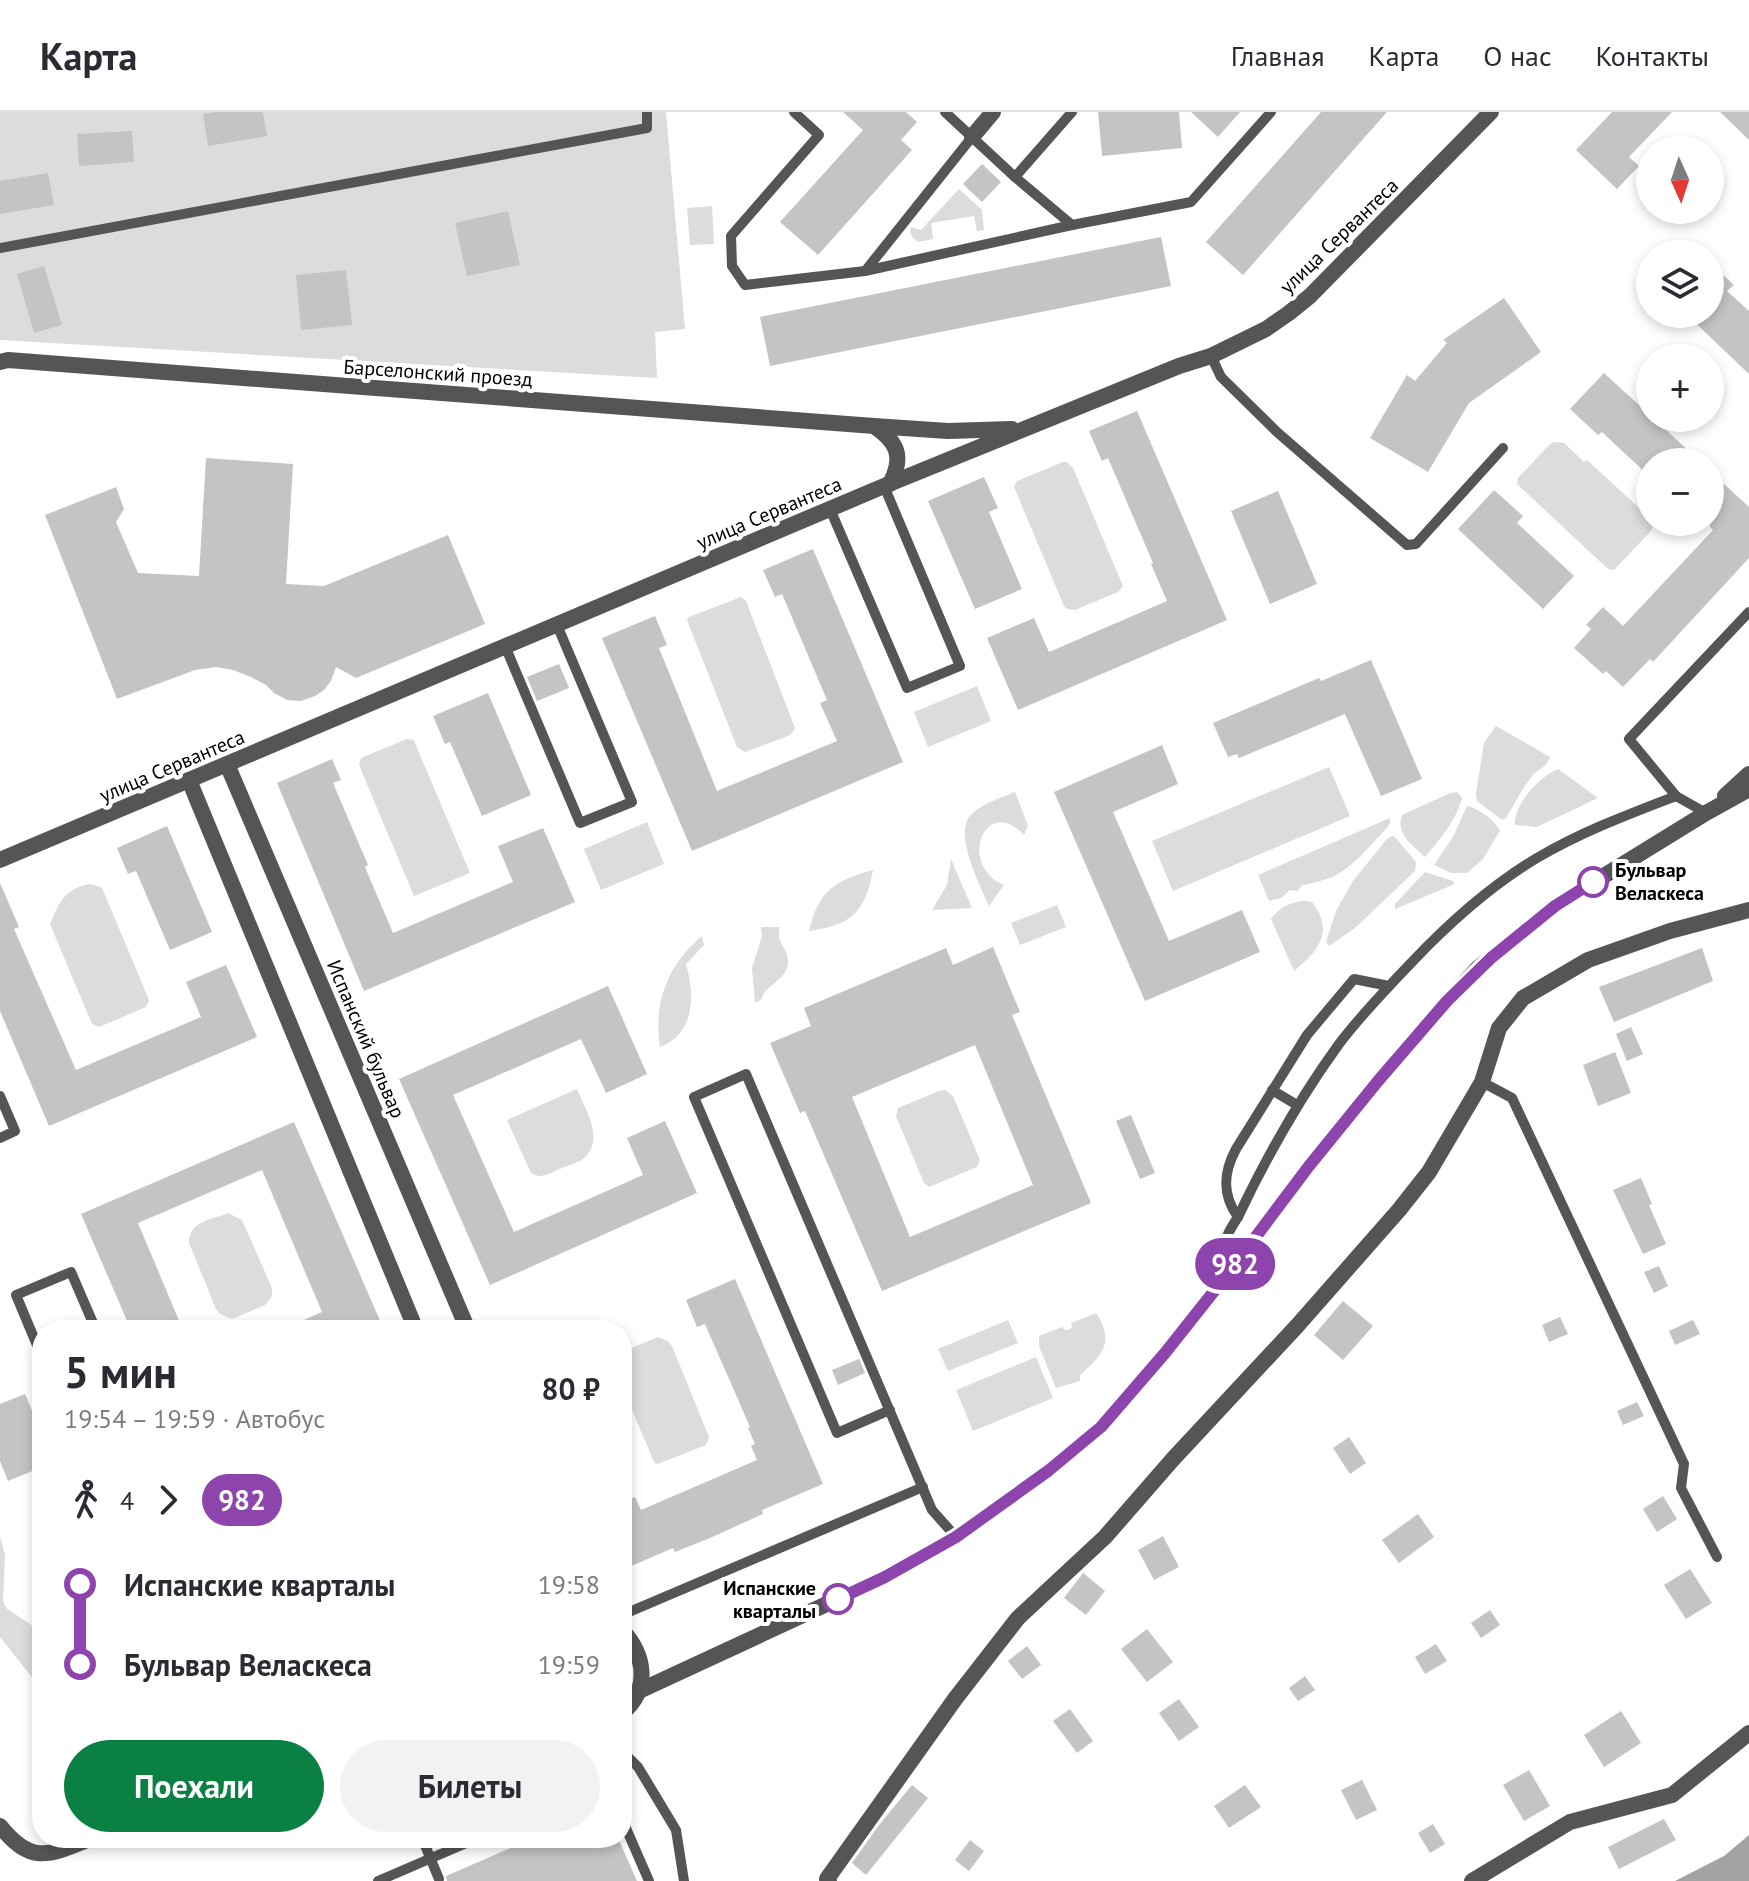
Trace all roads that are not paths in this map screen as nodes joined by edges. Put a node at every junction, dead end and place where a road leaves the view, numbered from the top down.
1 (647, 112) edge
2 (794, 112) edge
3 (945, 112) edge
4 (993, 112) edge
5 (1072, 112) edge
6 (1271, 112) edge
7 (1491, 112) edge
8 (972, 137) junction
9 (1015, 177) junction
10 (1072, 225) junction
11 (0, 248) edge
12 (865, 271) junction
13 (1211, 356) junction
14 (0, 362) edge
15 (874, 426) junction
16 (1025, 428) junction
17 (1503, 448) dead end
18 (887, 485) junction
19 (830, 509) junction
20 (1749, 612) edge
21 (557, 625) junction
22 (505, 646) junction
23 (227, 764) junction
24 (1749, 774) edge
25 (189, 780) junction
26 (1749, 789) edge
27 (1676, 796) junction
28 (1706, 813) junction
29 (0, 860) edge
30 (1749, 910) edge
31 (1389, 986) junction
32 (1482, 1082) junction
33 (1272, 1090) junction
34 (0, 1096) edge
35 (1297, 1105) junction
36 (0, 1138) edge
37 (1238, 1217) junction
38 (1230, 1271) junction
39 (92, 1320) edge
40 (412, 1320) edge
41 (464, 1320) edge
42 (32, 1333) edge
43 (890, 1410) junction
44 (923, 1487) junction
45 (956, 1537) junction
46 (1717, 1557) dead end
47 (632, 1611) edge
48 (632, 1641) edge
49 (639, 1691) junction
50 (632, 1702) edge
51 (1749, 1733) edge
52 (632, 1761) edge
53 (0, 1826) edge
54 (632, 1842) edge
55 (67, 1848) edge
56 (426, 1848) edge
57 (454, 1848) edge
58 (431, 1858) junction
59 (439, 1879) dead end
60 (378, 1881) edge
61 (649, 1881) edge
62 (684, 1881) edge
63 (829, 1881) edge
64 (1472, 1881) edge

1 - 11 lane
2 - 12 lane
3 - 8 lane
4 - 8 street
5 - 9 lane
6 - 10 lane
7 - 13 street, улица Сервантеса
8 - 9 lane
8 - 12 lane
9 - 10 lane
10 - 12 lane
13 - 16 street, улица Сервантеса
13 - 17 lane
14 - 15 street, Барселонский проезд
15 - 16 street, Барселонский проезд
15 - 18 street
16 - 18 street, улица Сервантеса
18 - 19 street, улица Сервантеса
18 - 19 lane
19 - 21 street, улица Сервантеса
20 - 27 lane
21 - 22 street, улица Сервантеса
21 - 22 lane
22 - 23 street, улица Сервантеса
23 - 25 street, улица Сервантеса
23 - 41 street, Испанский бульвар
24 - 28 street
25 - 29 street, улица Сервантеса
25 - 40 street
26 - 28 street
27 - 28 lane
27 - 31 lane
28 - 38 street
30 - 32 street
31 - 33 lane
31 - 35 lane
32 - 46 lane
32 - 63 street
33 - 35 lane
33 - 37 lane
34 - 36 lane
35 - 37 lane
37 - 38 lane
38 - 45 street
39 - 42 lane
43 - 43 lane
43 - 44 lane
44 - 45 lane
44 - 47 lane
45 - 49 street
48 - 49 street
49 - 50 street
51 - 64 street
52 - 62 lane
53 - 55 street
54 - 61 lane
56 - 58 lane
57 - 58 lane
58 - 59 lane
58 - 60 lane

